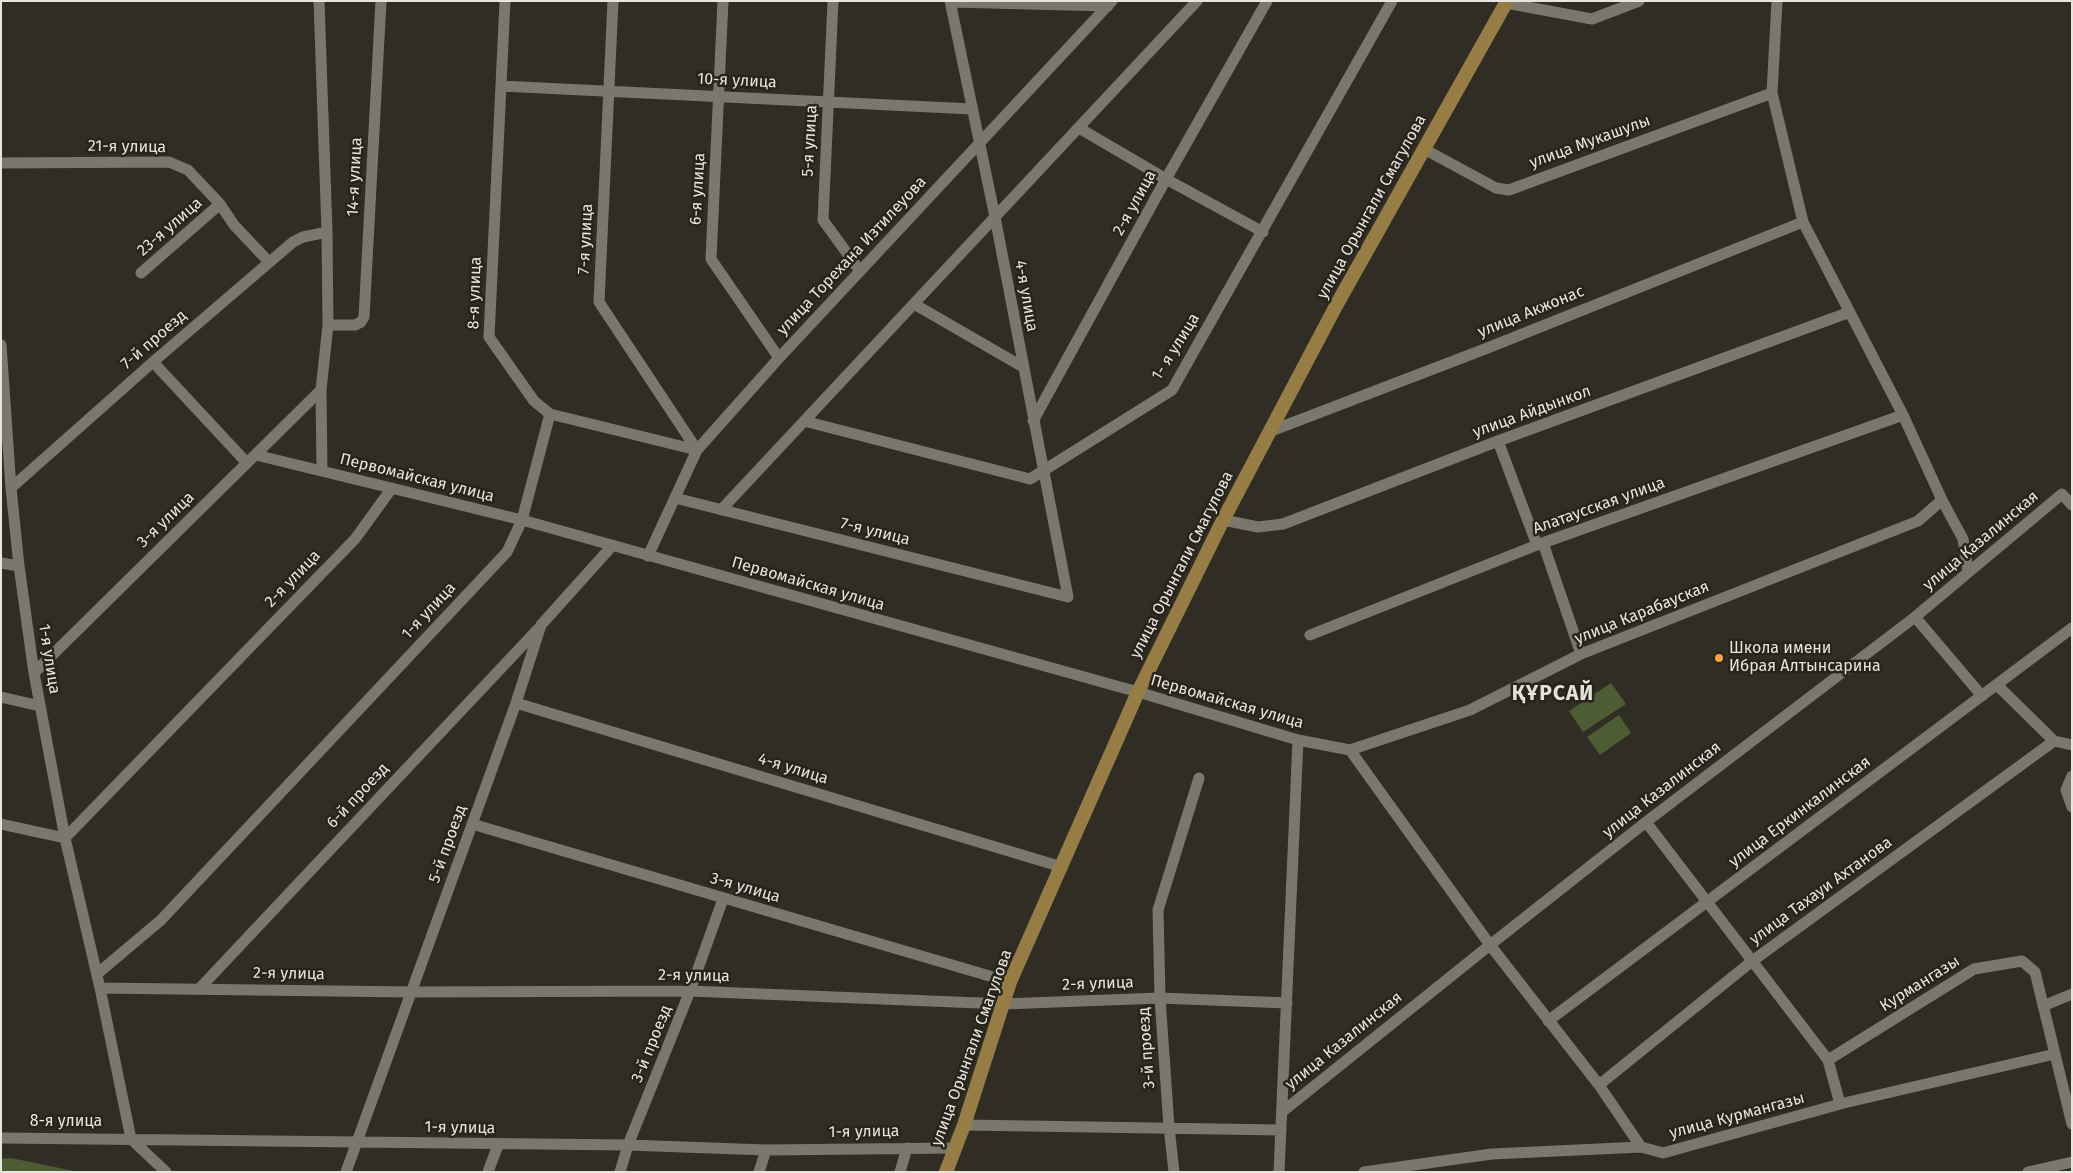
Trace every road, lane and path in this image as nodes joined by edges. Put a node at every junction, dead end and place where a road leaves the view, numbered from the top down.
1 (319, 1) edge
2 (381, 1) edge
3 (505, 1) edge
4 (613, 1) edge
5 (723, 1) edge
6 (833, 1) edge
7 (1197, 1) edge
8 (1267, 1) edge
9 (1392, 1) edge
10 (1639, 1) edge
11 (1777, 1) edge
12 (950, 2) edge
13 (1506, 2) edge
14 (1110, 4) edge
15 (501, 86) junction
16 (609, 91) junction
17 (1772, 93) junction
18 (718, 96) junction
19 (828, 102) junction
20 (972, 109) junction
21 (1079, 128) junction
22 (979, 144) junction
23 (1424, 149) junction
24 (1, 163) edge
25 (1166, 179) junction
26 (220, 204) junction
27 (995, 217) junction
28 (1803, 222) junction
29 (327, 232) junction
30 (1263, 232) junction
31 (269, 262) junction
32 (860, 271) junction
33 (140, 274) dead end
34 (914, 304) junction
35 (1850, 312) junction
36 (328, 325) junction
37 (1, 345) edge
38 (778, 358) junction
39 (153, 362) junction
40 (1023, 367) junction
41 (321, 390) junction
42 (550, 414) junction
43 (1903, 415) junction
44 (804, 421) junction
45 (1033, 421) junction
46 (4, 422) edge
47 (1271, 431) junction
48 (1498, 441) junction
49 (697, 450) junction
50 (256, 455) junction
51 (248, 463) junction
52 (1042, 470) junction
53 (322, 471) junction
54 (11, 488) junction
55 (392, 488) junction
56 (675, 498) junction
57 (1942, 500) junction
58 (2072, 506) edge
59 (721, 510) junction
60 (522, 520) junction
61 (1223, 520) junction
62 (1540, 544) junction
63 (612, 546) junction
64 (648, 556) junction
65 (1, 563) edge
66 (19, 566) junction
67 (1968, 572) junction
68 (1068, 597) joint
69 (1915, 618) junction
70 (541, 626) junction
71 (2072, 628) edge
72 (1310, 635) dead end
73 (1581, 654) junction
74 (34, 673) junction
75 (1997, 685) junction
76 (1138, 692) junction
77 (1982, 696) junction
78 (1, 697) edge
79 (516, 702) junction
80 (40, 706) junction
81 (1298, 740) junction
82 (2054, 741) junction
83 (2072, 745) edge
84 (1350, 750) junction
85 (2072, 776) edge
86 (1199, 778) dead end
87 (2072, 807) edge
88 (1646, 822) junction
89 (1, 824) edge
90 (472, 824) junction
91 (65, 838) junction
92 (1062, 867) junction
93 (723, 899) junction
94 (1708, 902) junction
95 (1490, 945) junction
96 (1751, 962) junction
97 (97, 974) junction
98 (1010, 982) junction
99 (100, 988) junction
100 (199, 989) junction
101 (690, 991) junction
102 (411, 992) junction
103 (2072, 994) edge
104 (1160, 998) junction
105 (1286, 1003) junction
106 (1003, 1004) junction
107 (2043, 1006) junction
108 (1548, 1021) junction
109 (2055, 1054) junction
110 (1828, 1060) junction
111 (1598, 1085) junction
112 (1840, 1104) junction
113 (1282, 1112) junction
114 (2072, 1124) edge
115 (964, 1125) junction
116 (1169, 1128) junction
117 (1281, 1130) junction
118 (1, 1138) edge
119 (131, 1139) junction
120 (357, 1141) junction
121 (498, 1145) junction
122 (628, 1145) junction
123 (1641, 1147) junction
124 (907, 1148) junction
125 (955, 1148) junction
126 (766, 1150) junction
127 (2072, 1162) edge
128 (166, 1172) edge
129 (346, 1172) edge
130 (488, 1172) edge
131 (620, 1172) edge
132 (759, 1172) edge
133 (900, 1172) edge
134 (946, 1172) edge
135 (1174, 1172) edge
136 (1280, 1172) edge
137 (1364, 1172) edge
138 (2028, 1172) edge

1 - 29 street
2 - 36 street, 14-я улица
3 - 15 street, 8-я улица
4 - 16 street, 7-я улица
5 - 18 street, 6-я улица
6 - 19 street, 5-я улица
7 - 21 street
8 - 25 street, 2-я улица
9 - 30 street, 1- я улица
10 - 13 street
11 - 17 street
12 - 14 street
12 - 20 street, 4-я улица
13 - 23 main road, улица Орынгали Смагулова
14 - 22 street, улица Торехана Изтилеуова
15 - 16 street, 10-я улица
15 - 42 street, 8-я улица
16 - 18 street, 10-я улица
16 - 49 street, 7-я улица
17 - 23 street, улица Мукашулы
17 - 28 street
18 - 19 street, 10-я улица
18 - 38 street, 6-я улица
19 - 20 street, 10-я улица
19 - 32 street, 5-я улица
20 - 22 street, 4-я улица
21 - 25 street
21 - 27 street
22 - 27 street, 4-я улица
22 - 32 street, улица Торехана Изтилеуова
23 - 47 main road, улица Орынгали Смагулова
24 - 26 street, 21-я улица
25 - 30 street
25 - 45 street, 2-я улица
26 - 31 street, 21-я улица
26 - 33 street, 23-я улица
27 - 34 street
27 - 40 street, 4-я улица
28 - 35 street
28 - 47 street, улица Акжонас
29 - 31 street, 7-й проезд
29 - 36 street
30 - 52 street, 1- я улица
31 - 39 street, 7-й проезд
32 - 38 street, улица Торехана Изтилеуова
34 - 40 street
34 - 44 street
35 - 43 street
35 - 48 street, улица Айдынкол
36 - 41 street
37 - 46 street, 1-я улица
38 - 49 street, улица Торехана Изтилеуова
39 - 51 street
39 - 54 street, 7-й проезд
40 - 45 street, 4-я улица
41 - 50 street, 3-я улица
41 - 53 street
42 - 49 street, 8-я улица
42 - 60 street, 1-я улица
43 - 57 street
43 - 62 street, Алатаусская улица
44 - 52 street, 1- я улица
44 - 59 street
45 - 52 street, 4-я улица
46 - 54 street, 1-я улица
47 - 61 main road, улица Орынгали Смагулова
48 - 61 street, улица Айдынкол
48 - 62 street
49 - 56 street, улица Торехана Изтилеуова
50 - 51 street, 3-я улица
50 - 53 street, Первомайская улица
51 - 74 street, 3-я улица
52 - 68 street, 4-я улица
53 - 55 street, Первомайская улица
54 - 66 street, 1-я улица
55 - 60 street, Первомайская улица
55 - 91 street, 2-я улица
56 - 59 street, 7-я улица
56 - 64 street, улица Торехана Изтилеуова
57 - 67 street
57 - 73 street, улица Карабауская
58 - 67 street, улица Казалинская
59 - 68 street, 7-я улица
60 - 63 street, Первомайская улица
60 - 97 street, 1-я улица
61 - 76 main road, улица Орынгали Смагулова
62 - 72 street, Алатаусская улица
62 - 73 street
63 - 64 street, Первомайская улица
63 - 70 street, 5-й проезд
64 - 76 street, Первомайская улица
65 - 66 street
66 - 74 street, 1-я улица
67 - 69 street, улица Казалинская
69 - 77 street
69 - 88 street, улица Казалинская
70 - 79 street, 5-й проезд
70 - 100 street, 6-й проезд
71 - 75 street, улица Еркинкалинская
73 - 84 street, улица Карабауская
74 - 80 street, 1-я улица
75 - 77 street, улица Еркинкалинская
75 - 82 street
76 - 81 street, Первомайская улица
76 - 92 main road, улица Орынгали Смагулова
77 - 94 street, улица Еркинкалинская
78 - 80 street
79 - 90 street, 5-й проезд
79 - 92 street, 4-я улица
80 - 91 street, 1-я улица
81 - 84 street, Первомайская улица
81 - 105 street
82 - 83 street
82 - 96 street, улица Тахауи Ахтанова
84 - 95 street
85 - 87 street
86 - 104 street, 3-й проезд
88 - 94 street
88 - 95 street, улица Казалинская
89 - 91 street
90 - 93 street, 3-я улица
90 - 102 street, 5-й проезд
91 - 97 street, 1-я улица
92 - 98 main road, улица Орынгали Смагулова
93 - 98 street, 3-я улица
93 - 101 street, 3-й проезд
94 - 96 street
94 - 108 street, улица Еркинкалинская
95 - 108 street
95 - 113 street, улица Казалинская
96 - 110 street
96 - 111 street, улица Тахауи Ахтанова
97 - 99 street, 1-я улица
98 - 106 main road, улица Орынгали Смагулова
99 - 100 street, 2-я улица
99 - 119 street, 1-я улица
100 - 102 street, 2-я улица
101 - 102 street, 2-я улица
101 - 106 street, 2-я улица
101 - 122 street, 3-й проезд
102 - 120 street, 5-й проезд
103 - 107 street
104 - 105 street, 2-я улица
104 - 106 street, 2-я улица
104 - 116 street, 3-й проезд
105 - 113 street
106 - 115 main road, улица Орынгали Смагулова
107 - 109 street
107 - 110 street, Курмангазы
108 - 111 street
109 - 112 street, улица Курмангазы
109 - 114 street
110 - 112 street
111 - 123 street
112 - 123 street, улица Курмангазы
113 - 117 street
115 - 116 street
115 - 125 main road, улица Орынгали Смагулова
116 - 117 street
116 - 135 street, 3-й проезд
117 - 136 street
118 - 119 street, 8-я улица
119 - 120 street, 1-я улица
119 - 128 street
120 - 121 street, 1-я улица
120 - 129 street, 5-й проезд
121 - 122 street, 1-я улица
121 - 130 street
122 - 126 street, 1-я улица
122 - 131 street, 3-й проезд
123 - 137 street, улица Курмангазы
124 - 125 street, 1-я улица
124 - 126 street, 1-я улица
124 - 133 street
125 - 134 main road, улица Орынгали Смагулова
126 - 132 street
127 - 138 street

